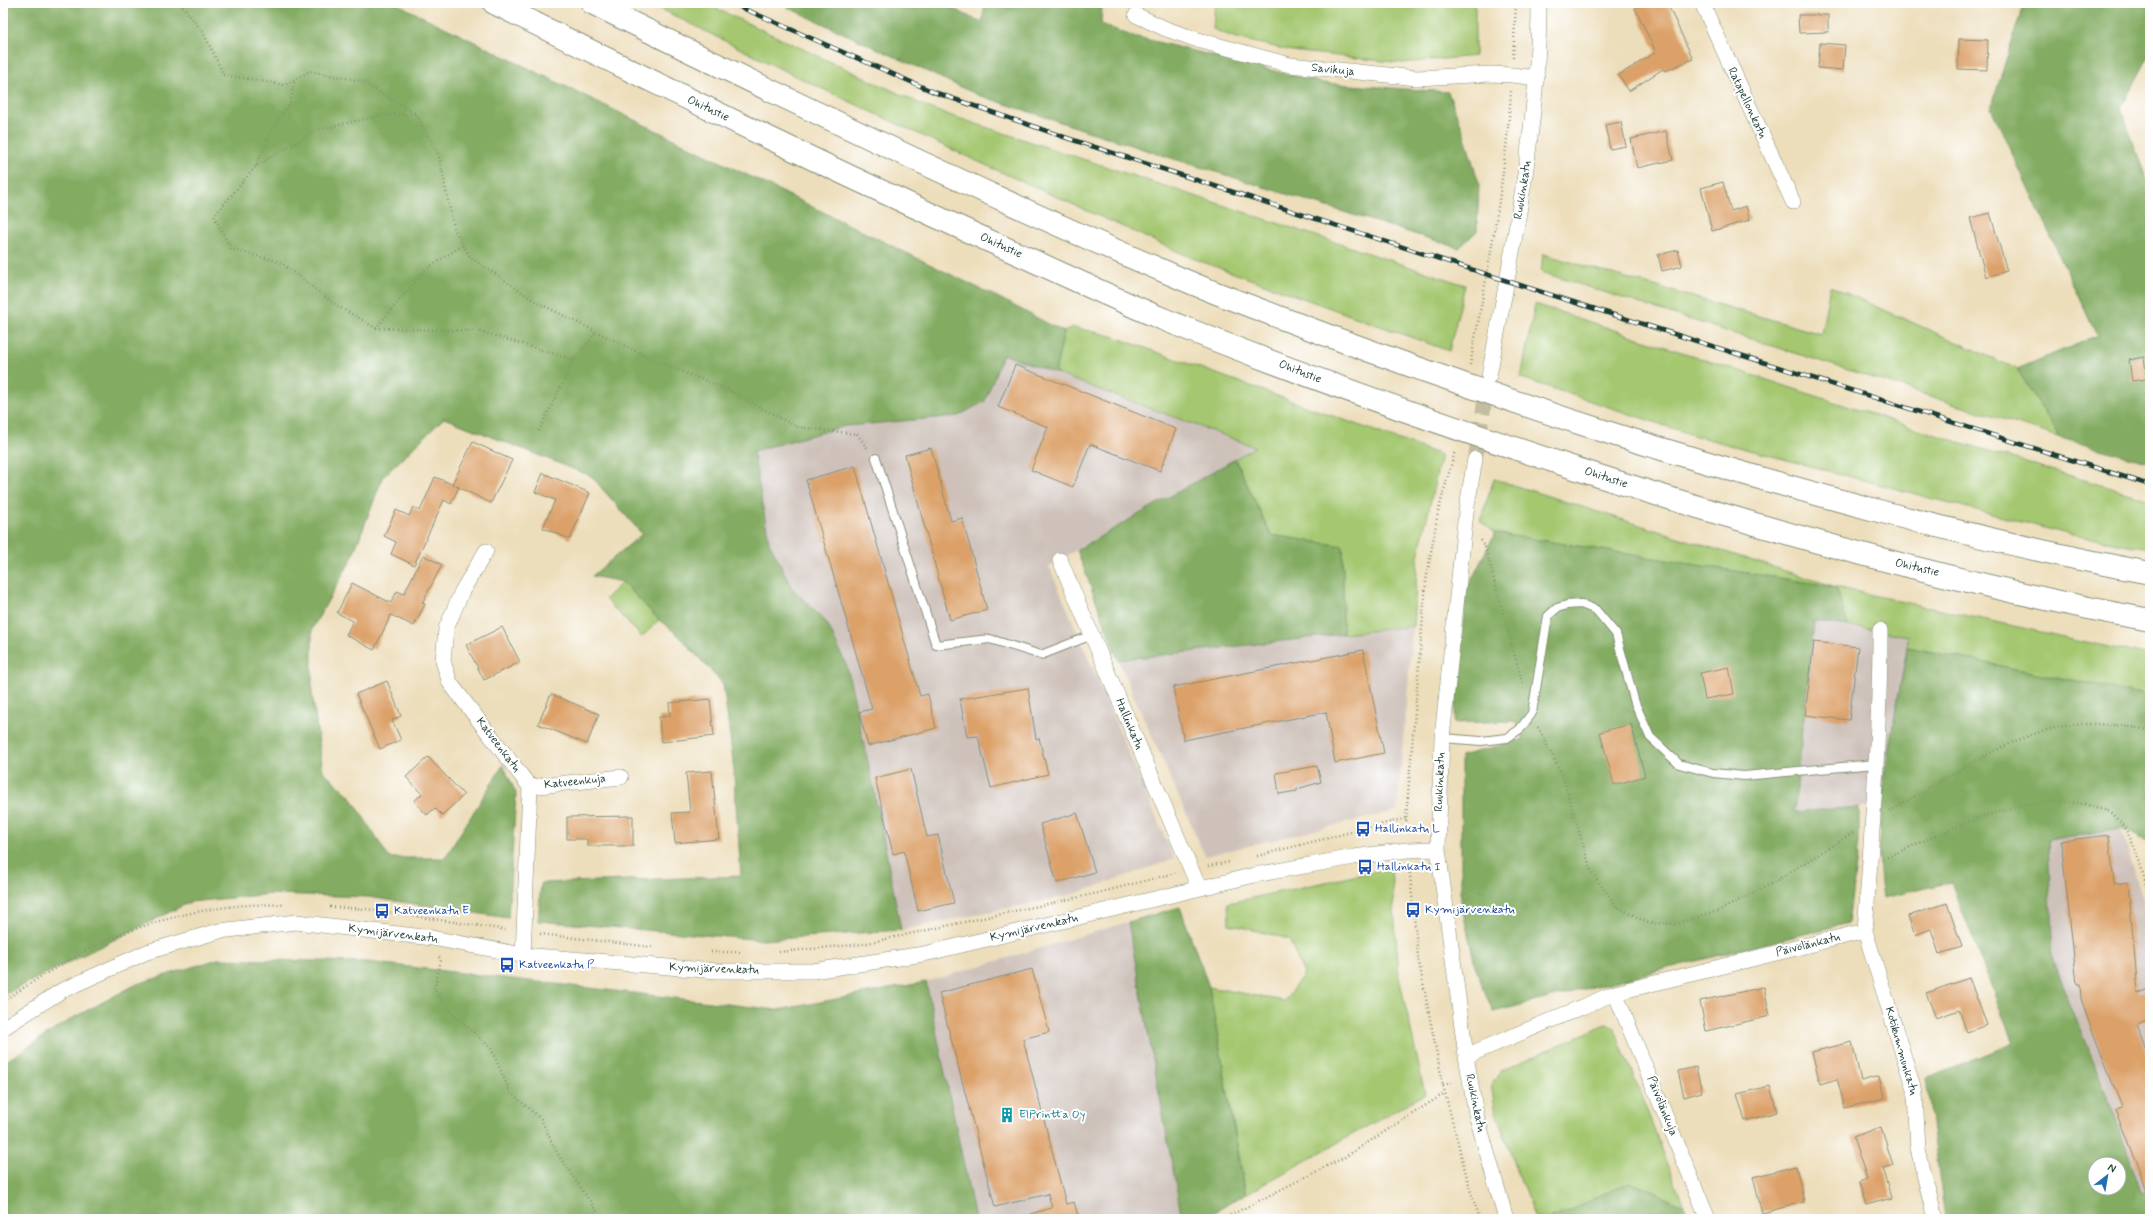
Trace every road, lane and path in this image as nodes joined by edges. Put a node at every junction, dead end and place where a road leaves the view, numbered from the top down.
1 (180, 3) edge
2 (494, 3) edge
3 (592, 3) edge
4 (1516, 3) edge
5 (1539, 3) edge
6 (1702, 3) edge
7 (1136, 15) dead end
8 (1512, 74) junction
9 (1537, 78) junction
10 (295, 79) junction
11 (416, 114) junction
12 (256, 166) junction
13 (1793, 202) dead end
14 (463, 245) junction
15 (376, 328) junction
16 (596, 332) junction
17 (574, 360) junction
18 (1470, 368) dead end
19 (1489, 376) tunnel mouth
20 (539, 431) dead end
21 (1455, 451) dead end
22 (876, 458) joint
23 (1475, 459) tunnel mouth
24 (1466, 512) junction
25 (486, 551) dead end
26 (1060, 560) dead end
27 (2150, 572) edge
28 (2150, 620) edge
29 (1880, 630) dead end
30 (1092, 635) junction
31 (1532, 713) junction
32 (2150, 730) edge
33 (1442, 738) junction
34 (1875, 764) junction
35 (620, 777) dead end
36 (530, 788) junction
37 (1406, 818) junction
38 (1872, 821) junction
39 (1438, 849) junction
40 (1407, 850) junction
41 (1255, 856) dead end
42 (1232, 861) dead end
43 (1870, 864) junction
44 (1190, 869) junction
45 (1199, 888) junction
46 (2150, 897) edge
47 (290, 905) dead end
48 (329, 907) dead end
49 (434, 918) junction
50 (1865, 932) junction
51 (525, 933) junction
52 (432, 938) junction
53 (658, 948) dead end
54 (706, 952) dead end
55 (745, 952) dead end
56 (776, 953) dead end
57 (523, 955) junction
58 (1615, 993) junction
59 (3, 1001) edge
60 (3, 1028) edge
61 (1466, 1056) junction
62 (1445, 1093) junction
63 (599, 1219) edge
64 (1222, 1219) edge
65 (1480, 1219) edge
66 (1506, 1219) edge
67 (1708, 1219) edge
68 (1935, 1219) edge

1 - 10 path
2 - 28 highway, Ohitustie
3 - 27 highway
4 - 8 path
5 - 9 street, Ruukinkatu
6 - 13 street, Ratapellonkatu
7 - 8 street, Savikuja
8 - 9 street, Savikuja
8 - 18 path
9 - 19 street, Ruukinkatu
10 - 11 path
10 - 12 path
11 - 12 path
11 - 14 path
12 - 15 path
14 - 15 path
14 - 16 path
15 - 17 path
16 - 17 path
16 - 22 path
17 - 20 path
21 - 37 path
22 - 30 lane
23 - 24 street, Ruukinkatu
24 - 31 path
24 - 33 street, Ruukinkatu
25 - 36 street, Katveenkatu
26 - 30 street, Hallinkatu
29 - 34 street
30 - 44 street, Hallinkatu
31 - 33 lane
31 - 34 lane
31 - 38 path
32 - 38 path
33 - 39 street, Ruukinkatu
34 - 38 street
35 - 36 street, Katveenkuja
36 - 51 street
37 - 40 path
37 - 41 path
38 - 43 street
39 - 40 street, Kymijärvenkatu
39 - 61 street, Ruukinkatu
40 - 45 street, Kymijärvenkatu
40 - 62 path
42 - 44 path
43 - 46 path
43 - 50 street
44 - 45 street, Hallinkatu
44 - 56 path
45 - 57 street, Kymijärvenkatu
47 - 59 path
48 - 49 path
49 - 51 path
49 - 52 path
50 - 58 street, Päivölänkatu
50 - 68 street, Kotikummunkatu
51 - 53 path
51 - 57 street
52 - 57 street, Kymijärvenkatu
52 - 60 street, Kymijärvenkatu
52 - 63 path
54 - 55 path
58 - 61 street, Päivölänkatu
58 - 67 street, Päivölänkuja
61 - 66 street, Ruukinkatu
62 - 64 path
62 - 65 path

